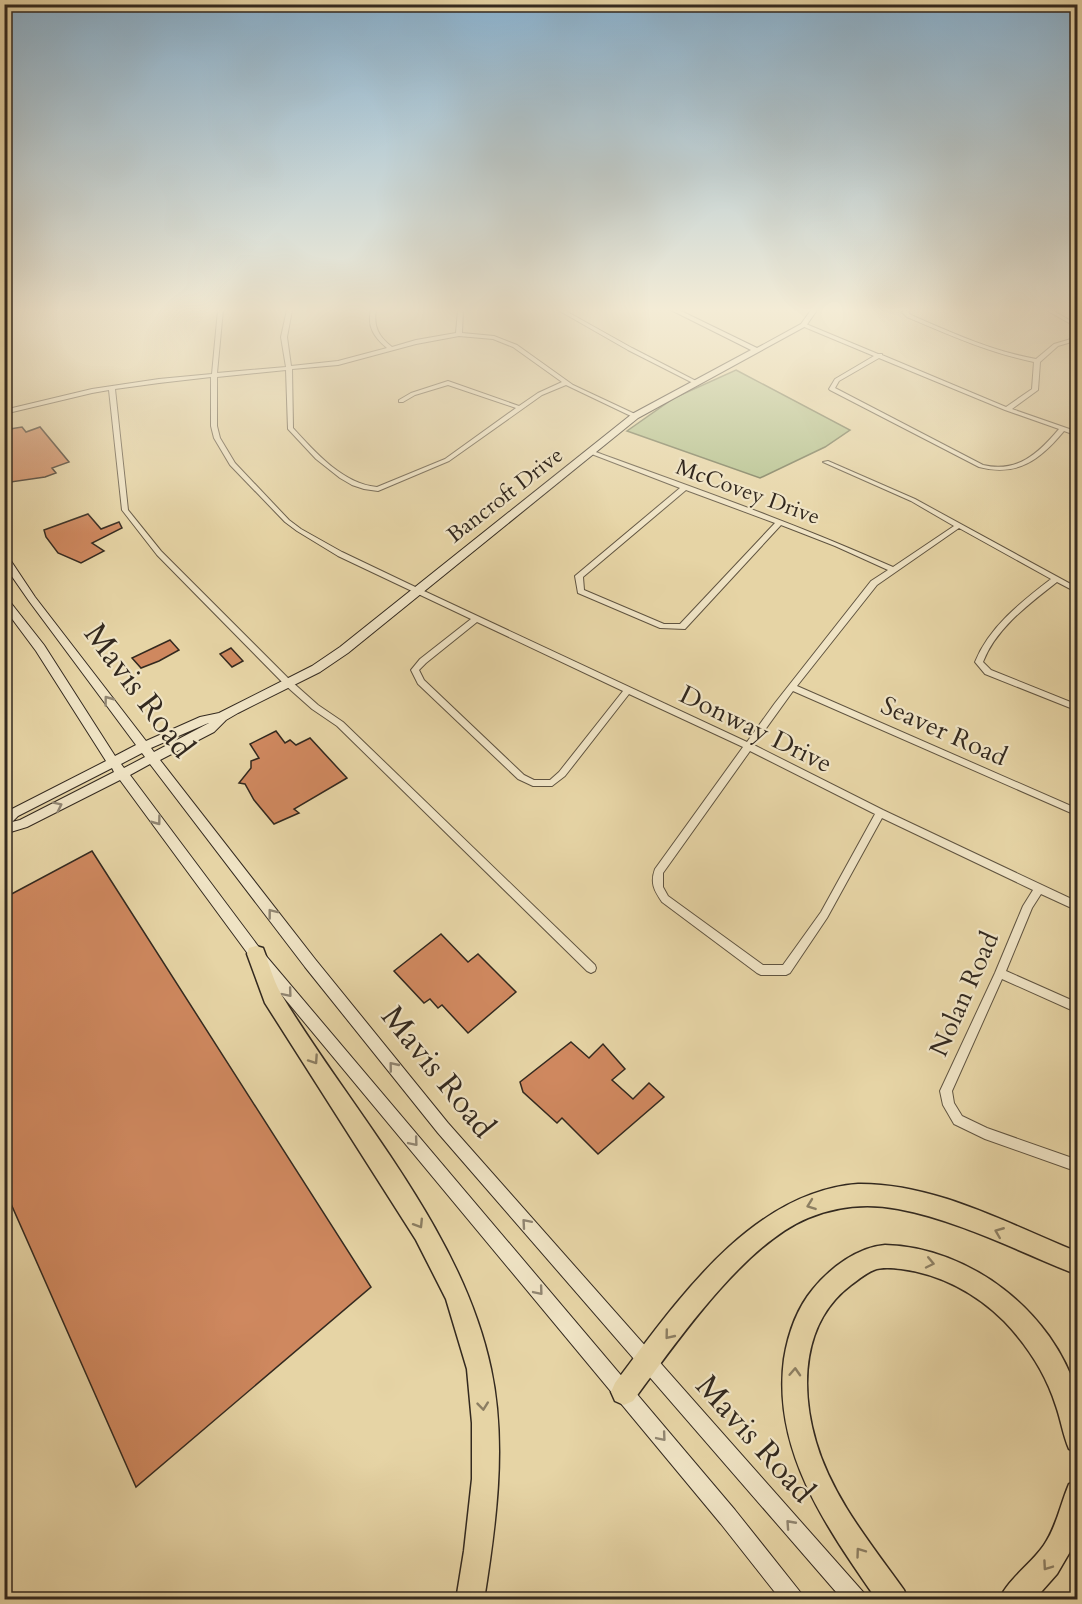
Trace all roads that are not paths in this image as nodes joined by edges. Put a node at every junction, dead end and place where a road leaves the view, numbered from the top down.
1 (135, 385) edge
2 (214, 385) edge
3 (289, 385) edge
4 (442, 385) edge
5 (456, 385) edge
6 (562, 385) edge
7 (571, 385) edge
8 (690, 385) edge
9 (834, 385) edge
10 (950, 385) edge
11 (1035, 385) edge
12 (112, 388) junction
13 (401, 401) dead end
14 (520, 408) junction
15 (1007, 409) junction
16 (4, 412) edge
17 (635, 416) junction
18 (1062, 429) junction
19 (1077, 434) edge
20 (591, 452) junction
21 (826, 462) dead end
22 (685, 488) junction
23 (780, 522) junction
24 (960, 525) junction
25 (4, 557) edge
26 (892, 569) junction
27 (1056, 579) junction
28 (415, 591) junction
29 (1077, 591) edge
30 (4, 600) edge
31 (476, 619) junction
32 (288, 683) junction
33 (794, 688) junction
34 (627, 691) junction
35 (1077, 708) edge
36 (750, 747) junction
37 (148, 753) junction
38 (118, 769) junction
39 (880, 813) junction
40 (1077, 813) edge
41 (4, 822) edge
42 (4, 829) edge
43 (1039, 889) junction
44 (1077, 907) edge
45 (256, 954) junction
46 (591, 968) dead end
47 (1000, 973) junction
48 (1077, 1008) edge
49 (1077, 1166) edge
50 (1077, 1264) edge
51 (646, 1362) junction
52 (624, 1392) junction
53 (1077, 1440) edge
54 (1077, 1494) edge
55 (470, 1599) edge
56 (794, 1599) edge
57 (856, 1599) edge
58 (894, 1599) edge
59 (1013, 1599) edge

1 - 12 street
2 - 28 street, Donway Drive
3 - 14 street
4 - 13 street
5 - 14 street
6 - 14 street
7 - 17 street
8 - 17 main road, Bancroft Drive
9 - 18 street
10 - 15 street
11 - 15 street
12 - 16 street
12 - 32 street
15 - 18 street
17 - 20 main road, Bancroft Drive
18 - 19 street
20 - 22 street, McCovey Drive
20 - 28 main road, Bancroft Drive
21 - 24 street
22 - 23 street, McCovey Drive
22 - 23 street
23 - 26 street, McCovey Drive
24 - 26 street
24 - 27 street
37 -> 25 main road, Mavis Road
26 - 33 street
27 - 29 street
27 - 35 street
28 - 31 street, Donway Drive
28 - 32 main road, Bancroft Drive
30 - 38 main road, Mavis Road
31 - 34 street, Donway Drive
31 - 34 street
32 - 37 main road, Bancroft Drive
32 - 46 street
33 - 36 street
33 - 40 street, Seaver Road
34 - 36 street, Donway Drive
36 - 39 street, Donway Drive
36 - 39 street
37 - 38 main road, Bancroft Drive
51 -> 37 main road, Mavis Road
38 - 41 main road
42 -> 38 main road
38 -> 45 main road, Mavis Road
39 - 43 street, Donway Drive
43 - 44 street, Donway Drive
43 - 47 street, Nolan Road
45 -> 52 main road, Mavis Road
45 -> 55 highway
47 - 48 street
47 - 49 street, Nolan Road
50 -> 51 highway
51 - 52 highway
57 -> 51 main road, Mavis Road
52 -> 56 main road, Mavis Road
58 -> 53 highway
54 -> 59 highway

